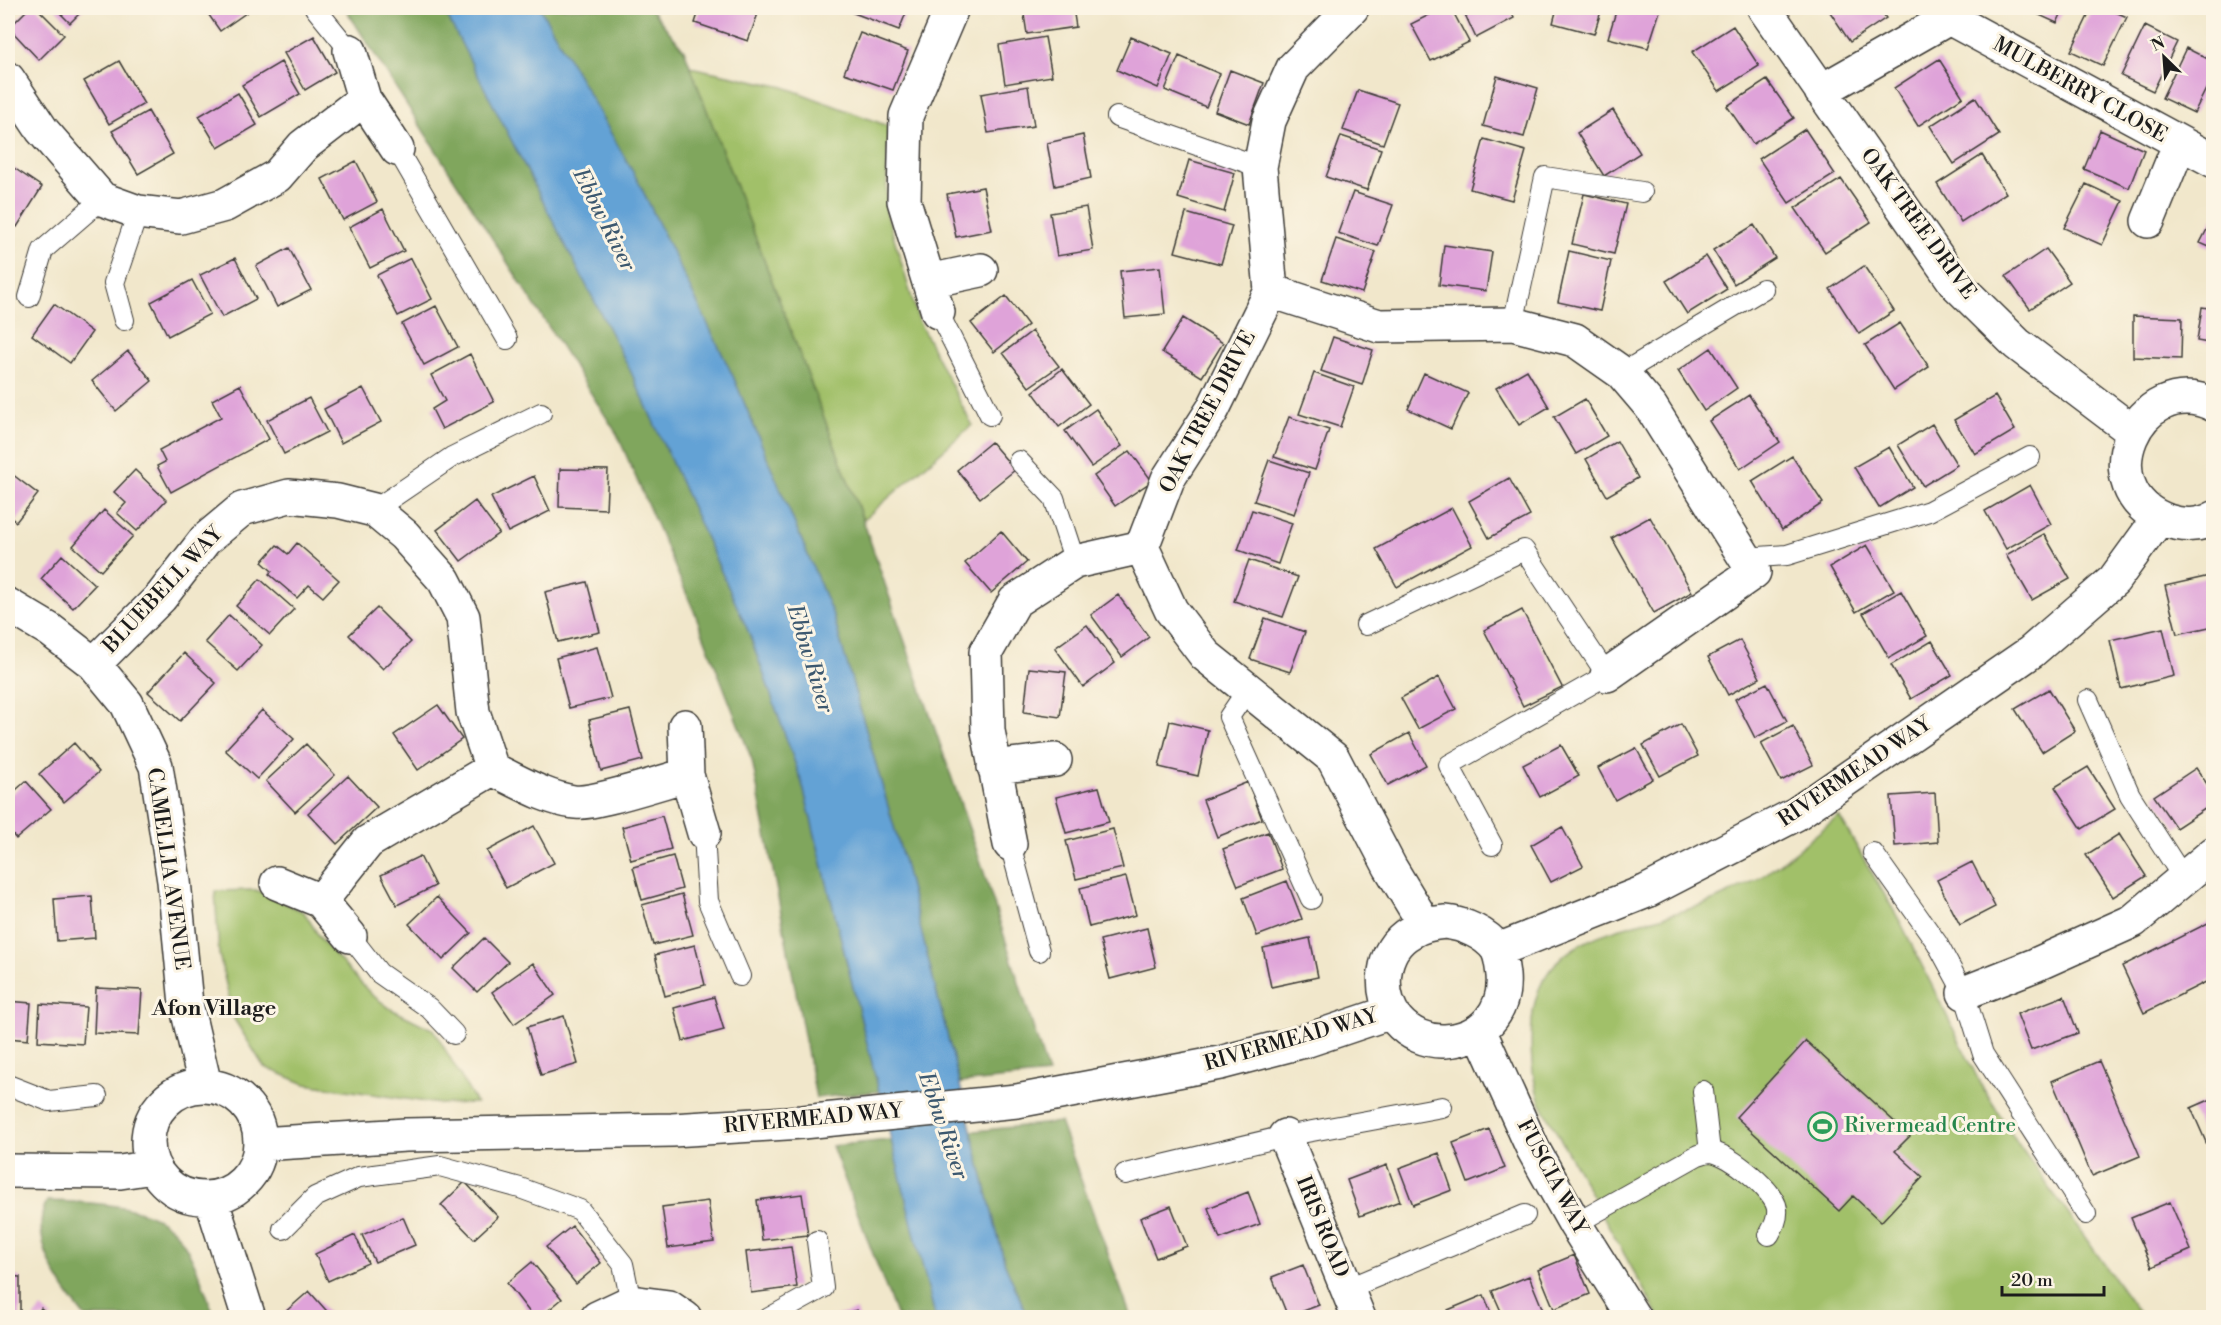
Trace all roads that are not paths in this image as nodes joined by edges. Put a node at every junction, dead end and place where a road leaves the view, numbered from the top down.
1 (315, 8) edge
2 (952, 8) edge
3 (1352, 8) edge
4 (1764, 8) edge
5 (350, 51) joint
6 (8, 79) edge
7 (1821, 91) junction
8 (364, 99) junction
9 (1117, 117) dead end
10 (2179, 145) junction
11 (397, 149) joint
12 (2214, 161) edge
13 (1260, 167) junction
14 (1642, 192) dead end
15 (102, 199) junction
16 (138, 212) junction
17 (2148, 221) dead end
18 (981, 270) dead end
19 (928, 281) junction
20 (1763, 289) dead end
21 (1271, 291) junction
22 (29, 297) dead end
23 (938, 312) joint
24 (124, 320) dead end
25 (1513, 324) junction
26 (507, 339) dead end
27 (1622, 373) junction
28 (2211, 401) edge
29 (541, 413) dead end
30 (990, 415) dead end
31 (2132, 431) junction
32 (2030, 457) dead end
33 (1019, 461) dead end
34 (374, 510) junction
35 (2158, 518) junction
36 (2214, 518) edge
37 (1142, 547) junction
38 (1745, 558) junction
39 (1074, 562) junction
40 (8, 605) edge
41 (1366, 625) dead end
42 (94, 664) junction
43 (1607, 675) junction
44 (1248, 689) junction
45 (2088, 700) dead end
46 (685, 726) dead end
47 (1055, 760) dead end
48 (994, 767) junction
49 (492, 769) junction
50 (687, 775) junction
51 (704, 833) joint
52 (1010, 844) joint
53 (1492, 845) dead end
54 (1873, 853) dead end
55 (2214, 853) edge
56 (2184, 879) junction
57 (277, 883) dead end
58 (1311, 899) dead end
59 (321, 901) junction
60 (1425, 925) junction
61 (350, 936) joint
62 (1498, 950) junction
63 (1039, 951) dead end
64 (741, 976) dead end
65 (1964, 993) junction
66 (1391, 1012) junction
67 (1480, 1032) junction
68 (454, 1034) dead end
69 (8, 1085) edge
70 (205, 1085) junction
71 (1703, 1091) dead end
72 (97, 1096) dead end
73 (1442, 1107) dead end
74 (1285, 1136) junction
75 (260, 1144) junction
76 (1710, 1152) junction
77 (153, 1167) junction
78 (8, 1171) edge
79 (1125, 1174) dead end
80 (211, 1198) junction
81 (2086, 1214) dead end
82 (1525, 1215) dead end
83 (1575, 1224) junction
84 (283, 1229) dead end
85 (1769, 1236) dead end
86 (817, 1241) dead end
87 (631, 1302) junction
88 (1353, 1303) edge
89 (249, 1317) edge
90 (597, 1317) edge
91 (685, 1317) edge
92 (769, 1317) edge
93 (1634, 1317) edge

1 - 5 lane
2 - 19 street
3 - 13 street
4 - 7 street, OAK TREE DRIVE
5 - 8 street
6 - 15 street
7 - 10 street, MULBERRY CLOSE
7 - 31 street, OAK TREE DRIVE
8 - 11 street
8 - 16 street
9 - 13 lane
10 - 12 street, MULBERRY CLOSE
10 - 17 street
11 - 26 lane
13 - 21 street
14 - 25 lane
15 - 16 street
15 - 22 lane
16 - 24 lane
18 - 19 street
19 - 23 street
20 - 27 lane
21 - 25 street
21 - 37 street, OAK TREE DRIVE
23 - 30 lane
25 - 27 street
27 - 38 street
28 - 31 street
29 - 34 lane
31 - 35 street
32 - 38 lane
33 - 39 lane
34 - 42 street, BLUEBELL WAY
34 - 49 street, BLUEBELL WAY
35 - 36 street
35 - 62 street, RIVERMEAD WAY
37 - 39 street
37 - 44 street
38 - 43 street
39 - 48 street
40 - 42 street, CAMELLIA AVENUE
41 - 43 lane
42 - 70 street, CAMELLIA AVENUE
43 - 53 lane
44 - 58 lane
44 - 60 street
45 - 56 lane
46 - 50 street
47 - 48 street
48 - 52 street
49 - 50 street
49 - 59 street
50 - 51 street
51 - 64 lane
52 - 63 lane
54 - 65 lane
55 - 56 street
56 - 65 street
57 - 59 street
59 - 61 street
60 - 62 street
60 - 66 street, RIVERMEAD WAY
61 - 68 lane
62 - 67 street
65 - 81 lane
66 - 67 street, RIVERMEAD WAY
66 - 75 street, RIVERMEAD WAY
67 - 83 street, FUSCIA WAY
69 - 72 lane
70 - 75 street
70 - 77 street
71 - 76 lane
73 - 74 lane
74 - 79 lane
74 - 88 street, IRIS ROAD
75 - 80 street
76 - 83 lane
76 - 85 lane
77 - 78 street
77 - 80 street
80 - 89 street
82 - 88 lane
83 - 93 street, FUSCIA WAY
84 - 87 lane
86 - 92 lane
87 - 90 street
87 - 91 street

